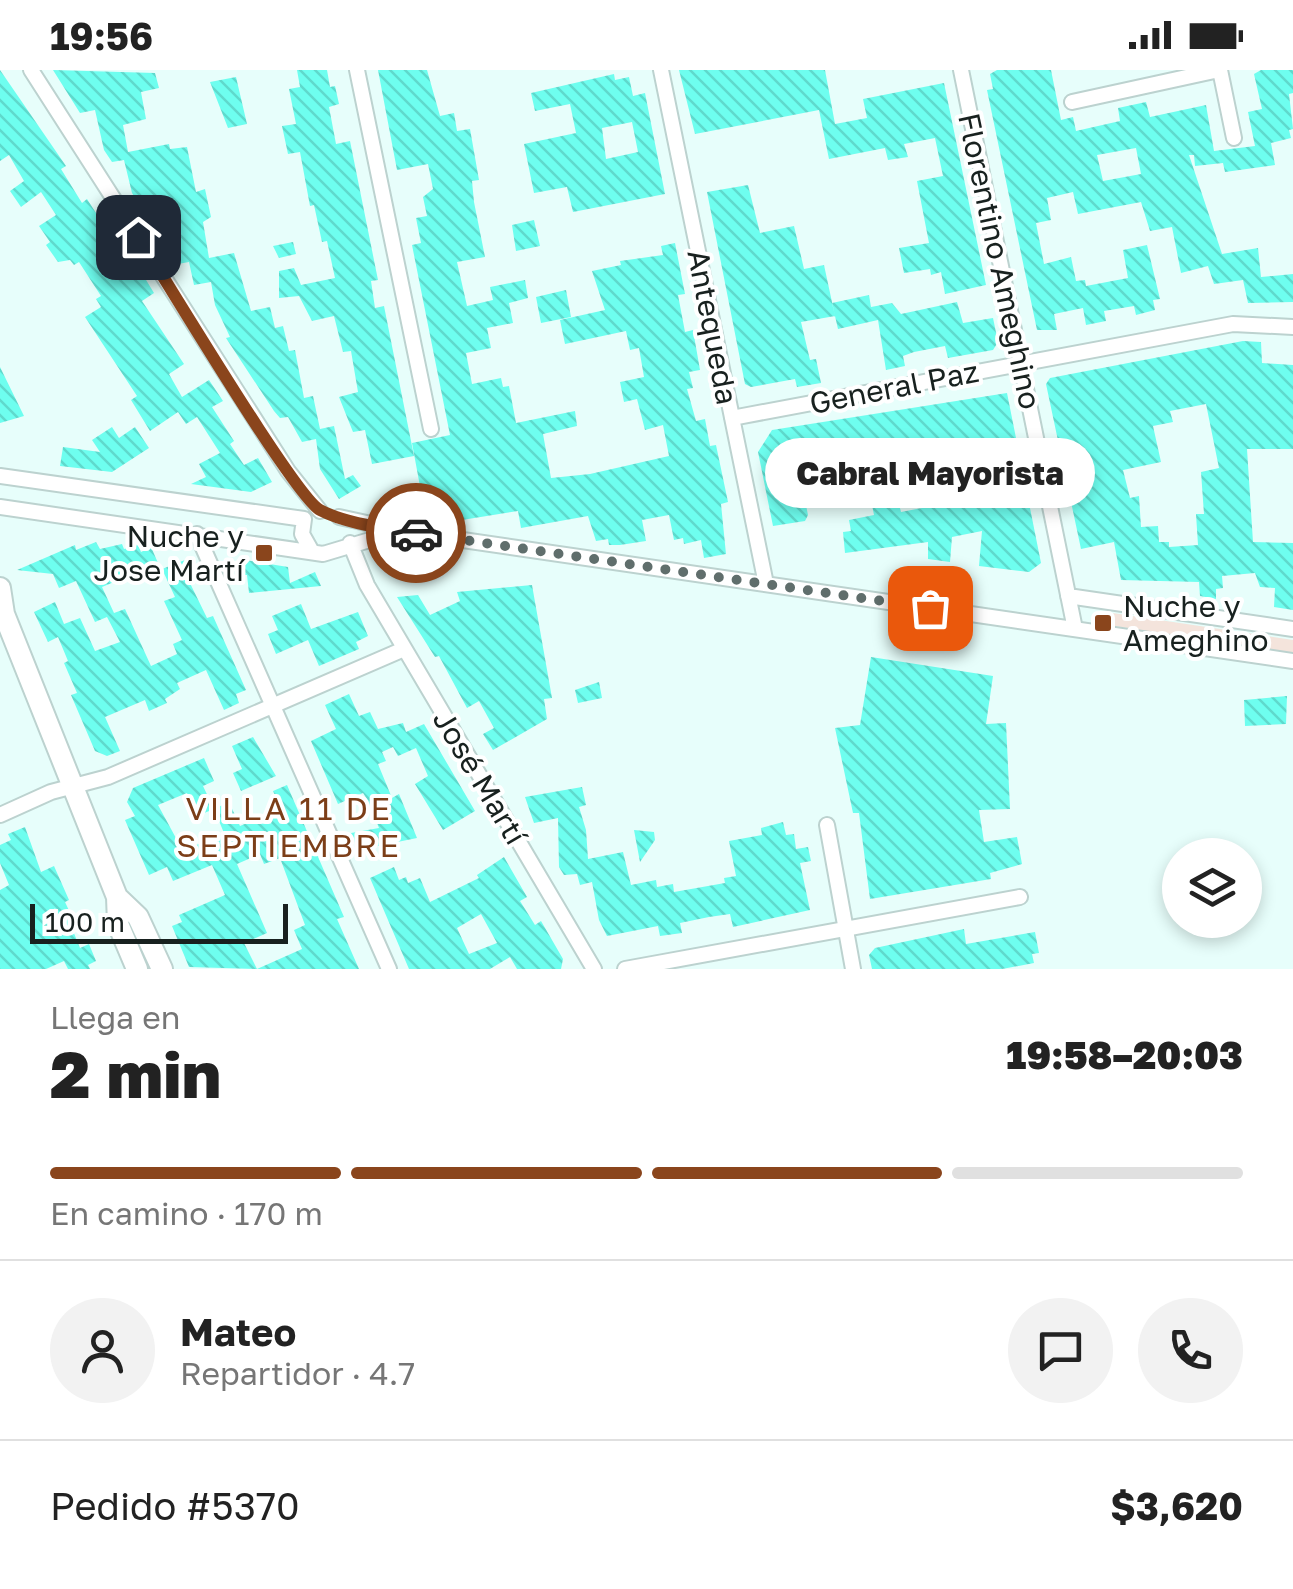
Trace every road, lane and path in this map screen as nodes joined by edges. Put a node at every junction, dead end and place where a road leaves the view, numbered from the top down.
1 (30, 70) edge
2 (357, 70) edge
3 (661, 70) edge
4 (961, 70) edge
5 (1219, 70) edge
6 (1072, 102) dead end
7 (1234, 138) dead end
8 (1293, 327) edge
9 (1021, 364) junction
10 (732, 418) junction
11 (431, 429) dead end
12 (288, 470) junction
13 (0, 476) edge
14 (0, 507) edge
15 (320, 511) junction
16 (339, 517) junction
17 (304, 518) junction
18 (408, 532) junction
19 (197, 534) junction
20 (351, 543) junction
21 (311, 550) junction
22 (335, 554) junction
23 (766, 584) junction
24 (366, 585) junction
25 (0, 588) edge
26 (1068, 596) junction
27 (2, 612) edge
28 (1075, 629) junction
29 (1293, 629) edge
30 (404, 648) junction
31 (1293, 661) edge
32 (273, 706) junction
33 (71, 787) junction
34 (0, 815) edge
35 (827, 825) dead end
36 (118, 896) junction
37 (1020, 897) dead end
38 (846, 928) junction
39 (137, 969) edge
40 (162, 969) edge
41 (389, 969) edge
42 (594, 969) edge
43 (625, 969) edge
44 (853, 969) edge

1 - 12 street
2 - 11 street
3 - 10 street, Antequeda
4 - 9 street, Florentino Ameghino
5 - 6 street
5 - 7 street
8 - 9 street, General Paz
9 - 10 street, General Paz
9 - 26 street, Florentino Ameghino
10 - 23 street, Antequeda
12 - 15 street
12 - 17 street
13 - 17 street
14 - 19 street
15 - 16 street
15 - 17 street
16 - 18 street
16 - 20 street
17 - 21 street
18 - 20 street
18 - 23 street
19 - 21 street
19 - 32 street
20 - 22 street
20 - 24 street, José Martí
21 - 22 street
22 - 24 street, José Martí
23 - 28 street
24 - 30 street, José Martí
25 - 27 main road
26 - 28 street, Florentino Ameghino
26 - 29 street
27 - 33 main road
28 - 31 street
30 - 32 street
30 - 42 street, José Martí
32 - 33 street
32 - 41 street
33 - 34 street
33 - 36 main road
35 - 38 street
36 - 39 main road
36 - 40 main road
37 - 38 street
38 - 43 street
38 - 44 street

